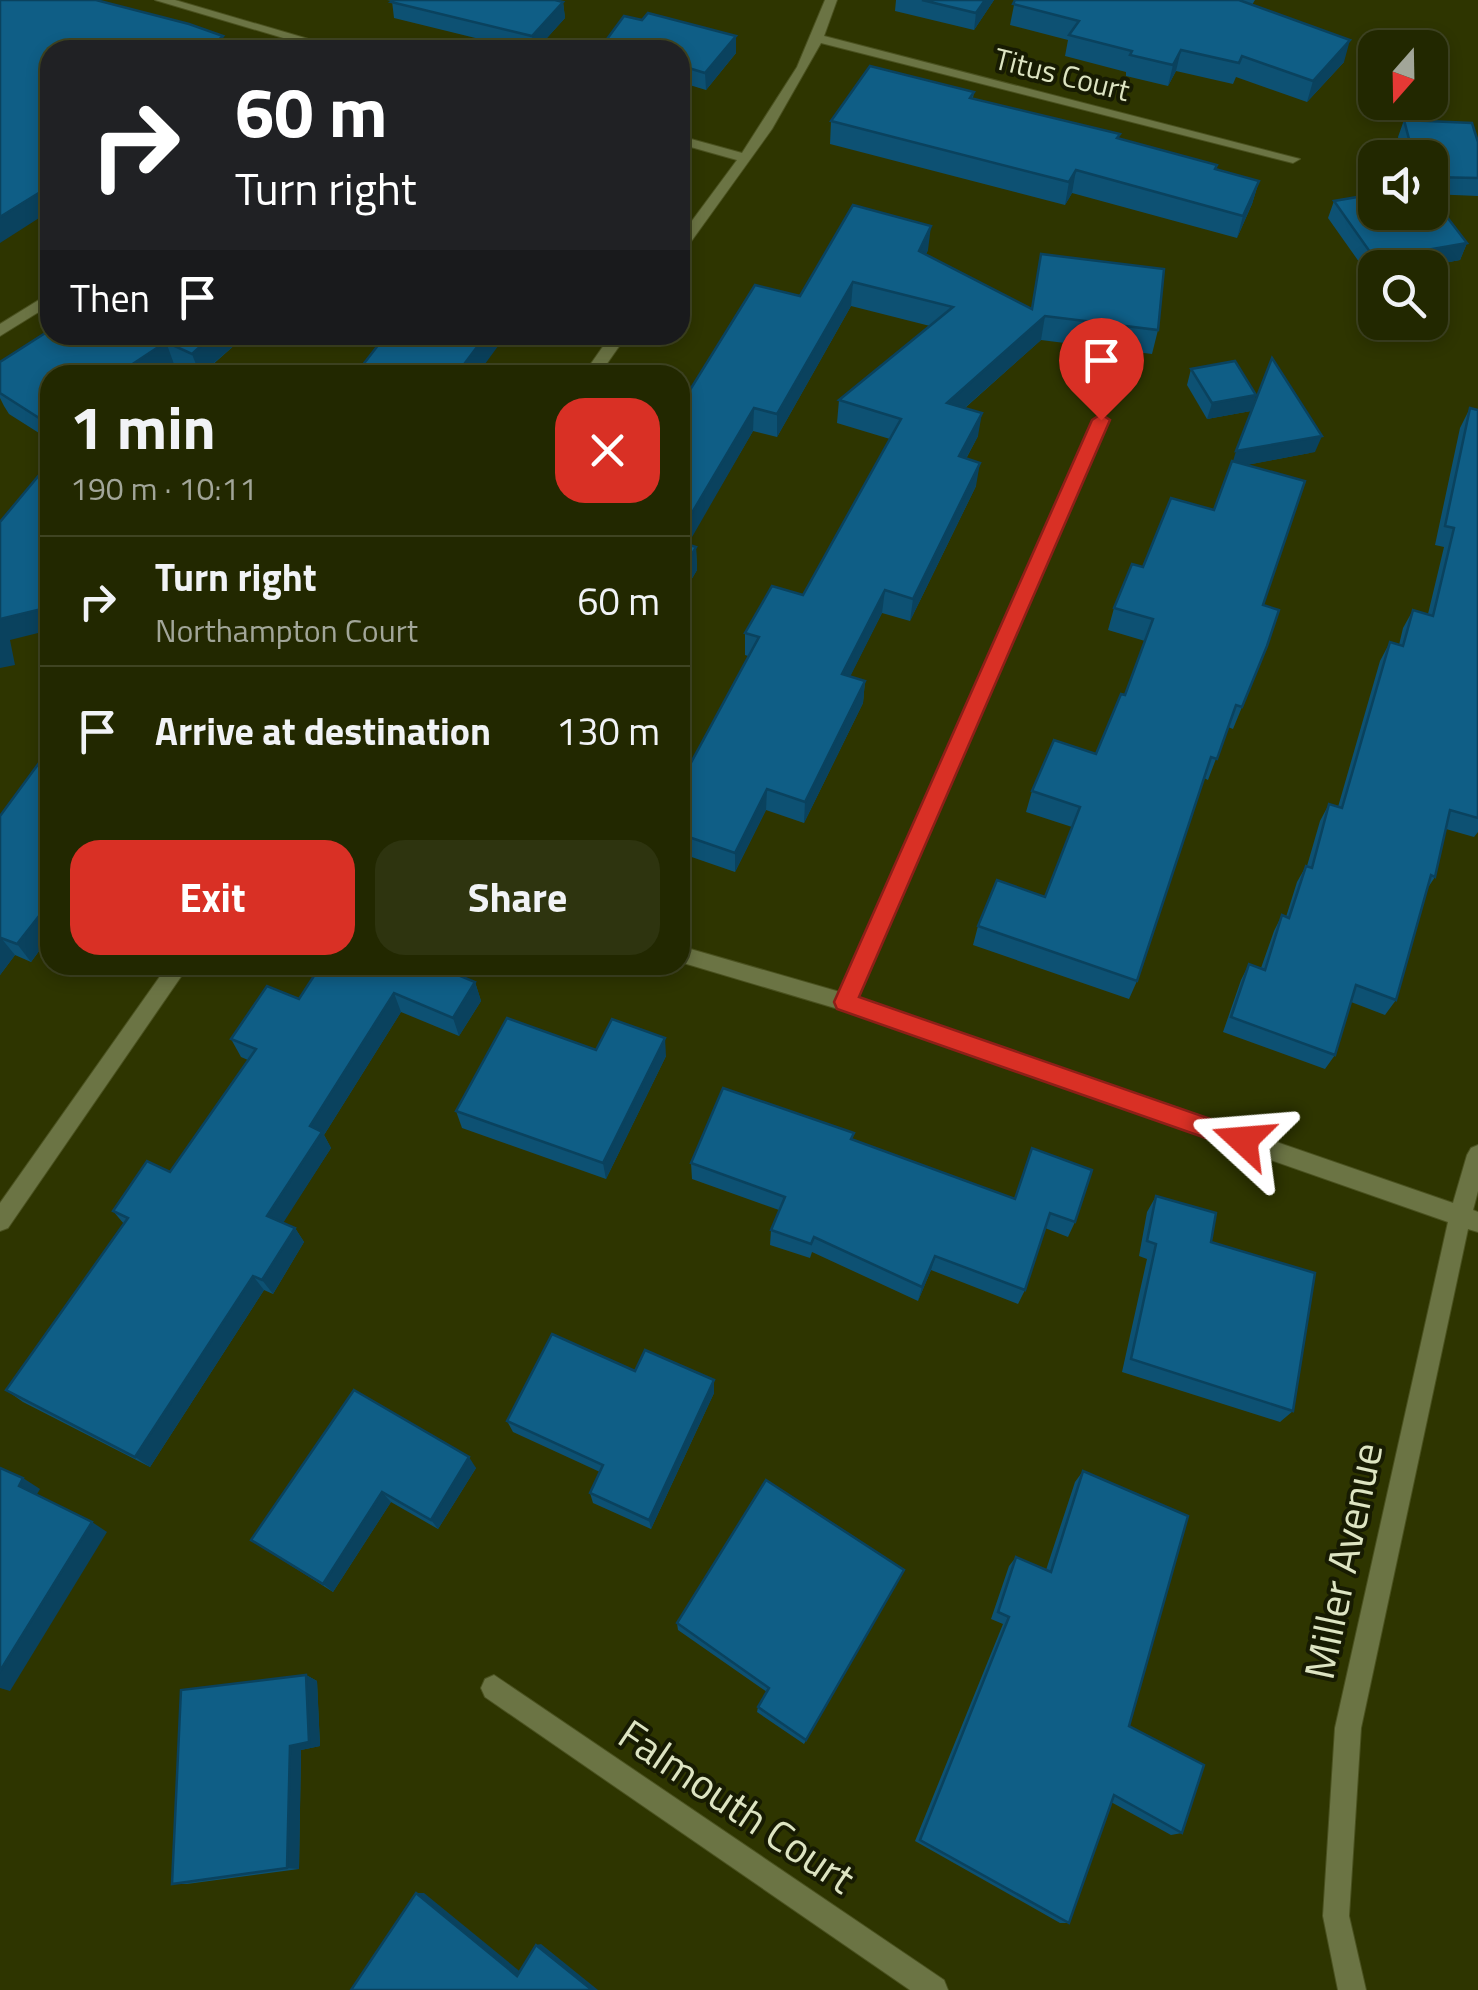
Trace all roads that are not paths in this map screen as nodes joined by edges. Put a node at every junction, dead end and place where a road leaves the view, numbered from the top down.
1 (161, 0) edge
2 (831, 0) edge
3 (819, 39) junction
4 (304, 40) edge
5 (690, 143) edge
6 (742, 157) junction
7 (1293, 158) dead end
8 (690, 233) edge
9 (40, 305) edge
10 (0, 331) edge
11 (1101, 420) dead end
12 (690, 957) edge
13 (172, 975) edge
14 (846, 1002) junction
15 (1478, 1154) edge
16 (1469, 1219) edge
17 (0, 1221) edge
18 (494, 1688) dead end
19 (934, 1990) edge
20 (1352, 1990) edge

1 - 4 street
2 - 3 street
3 - 6 street
3 - 7 street, Titus Court
5 - 6 street
6 - 8 street
9 - 10 street
11 - 14 street
12 - 14 street
13 - 17 street
14 - 16 street
15 - 16 street, Miller Avenue
16 - 20 street, Miller Avenue
18 - 19 street, Falmouth Court

